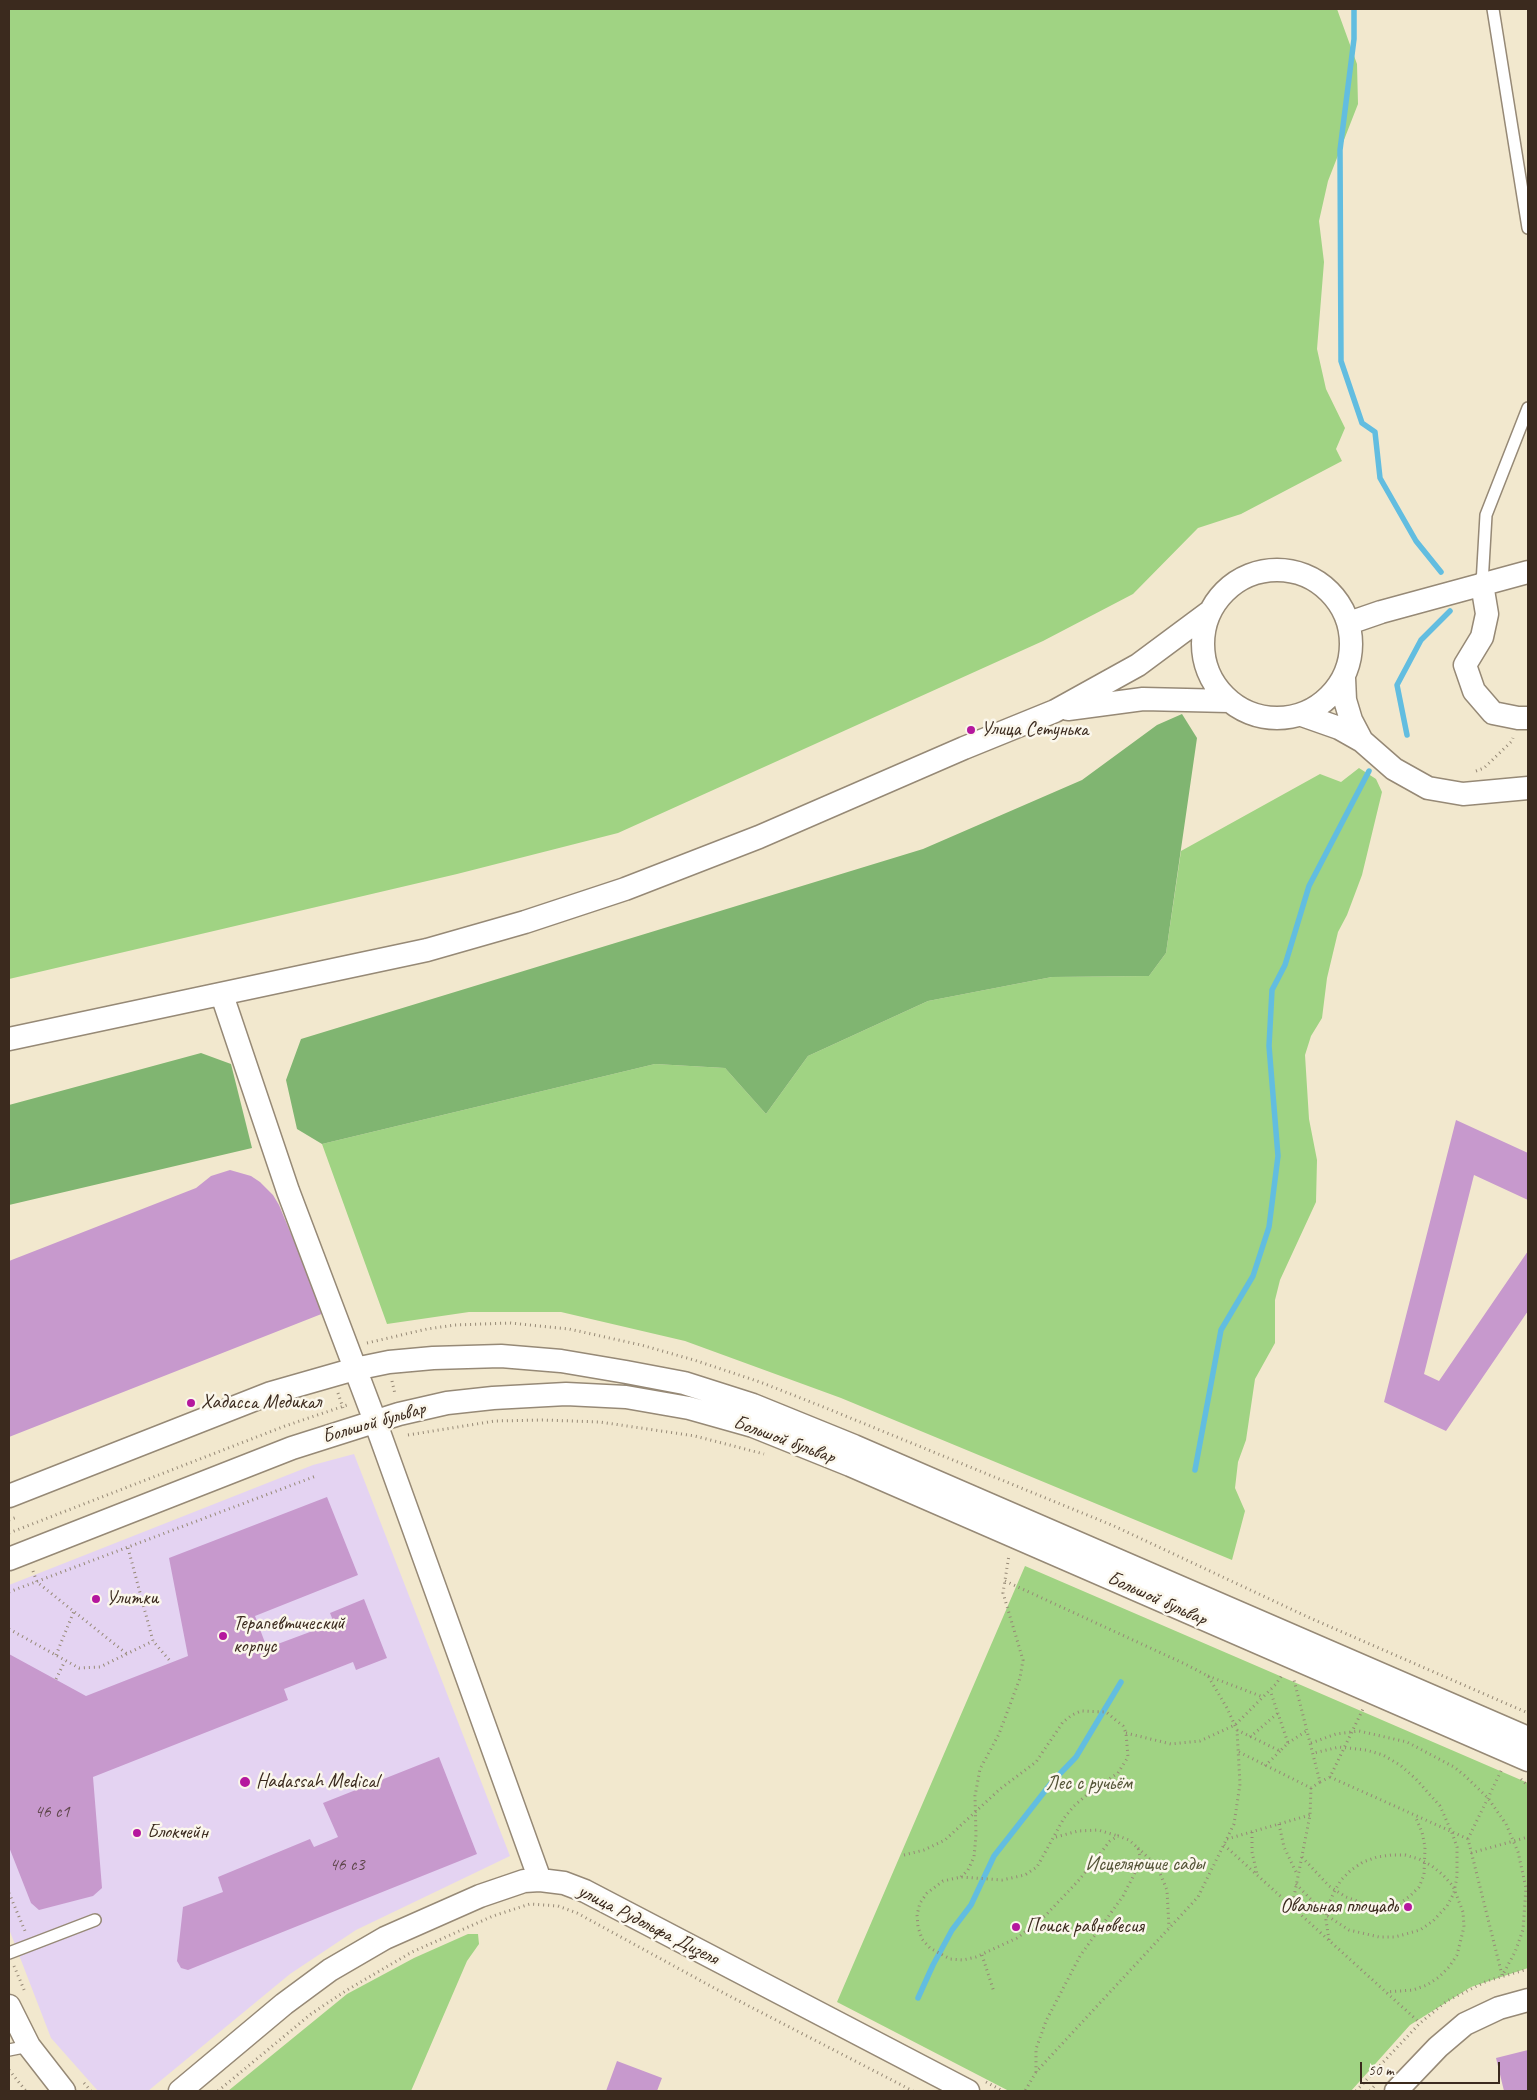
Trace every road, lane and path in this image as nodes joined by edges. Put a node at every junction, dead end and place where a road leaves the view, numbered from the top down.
1 (1494, 9) edge
2 (1528, 228) edge
3 (1528, 408) edge
4 (1528, 572) edge
5 (1482, 584) junction
6 (1208, 613) junction
7 (1349, 623) junction
8 (1344, 678) junction
9 (1228, 701) junction
10 (1055, 711) junction
11 (1302, 715) junction
12 (1523, 718) edge
13 (1362, 741) junction
14 (1475, 771) dead end
15 (1528, 788) edge
16 (222, 995) junction
17 (9, 1039) edge
18 (384, 1338) junction
19 (347, 1348) junction
20 (389, 1362) junction
21 (355, 1369) junction
22 (332, 1375) junction
23 (342, 1407) junction
24 (399, 1414) junction
25 (349, 1428) junction
26 (378, 1430) junction
27 (771, 1456) dead end
28 (316, 1476) dead end
29 (9, 1496) edge
30 (9, 1533) edge
31 (128, 1548) junction
32 (1010, 1552) dead end
33 (9, 1559) edge
34 (25, 1574) dead end
35 (1005, 1581) junction
36 (37, 1582) junction
37 (9, 1592) edge
38 (74, 1611) junction
39 (9, 1629) edge
40 (153, 1640) junction
41 (127, 1654) junction
42 (56, 1655) junction
43 (65, 1661) junction
44 (171, 1662) dead end
45 (1284, 1672) dead end
46 (1208, 1676) junction
47 (1293, 1676) dead end
48 (56, 1679) dead end
49 (1270, 1690) junction
50 (1263, 1697) junction
51 (1364, 1706) dead end
52 (1278, 1713) junction
53 (1528, 1713) edge
54 (1235, 1725) junction
55 (1237, 1730) junction
56 (1308, 1730) junction
57 (1351, 1732) junction
58 (1126, 1733) junction
59 (1250, 1737) junction
60 (1528, 1738) edge
61 (1288, 1743) junction
62 (1311, 1743) junction
63 (1344, 1747) junction
64 (1280, 1751) junction
65 (1238, 1752) junction
66 (1314, 1753) junction
67 (1528, 1760) edge
68 (1504, 1765) dead end
69 (1265, 1766) junction
70 (1330, 1777) junction
71 (1320, 1782) junction
72 (1311, 1788) junction
73 (1488, 1798) junction
74 (976, 1813) junction
75 (1310, 1815) junction
76 (1415, 1816) junction
77 (1279, 1824) junction
78 (1252, 1832) junction
79 (1452, 1832) junction
80 (1118, 1836) junction
81 (1055, 1837) junction
82 (1528, 1837) edge
83 (1227, 1839) junction
84 (1468, 1839) junction
85 (1514, 1841) junction
86 (1224, 1845) junction
87 (1138, 1848) junction
88 (1471, 1853) junction
89 (904, 1855) dead end
90 (1302, 1857) junction
91 (1426, 1862) junction
92 (1528, 1866) edge
93 (1522, 1868) junction
94 (1298, 1874) junction
95 (1257, 1875) junction
96 (961, 1877) junction
97 (1296, 1884) junction
98 (536, 1889) junction
99 (1335, 1890) junction
100 (1454, 1890) junction
101 (9, 1893) edge
102 (528, 1899) dead end
103 (518, 1902) dead end
104 (1292, 1906) junction
105 (1327, 1915) junction
106 (1527, 1916) edge
107 (95, 1920) dead end
108 (1169, 1928) junction
109 (1328, 1940) junction
110 (30, 1945) junction
111 (401, 1952) dead end
112 (982, 1955) junction
113 (10, 1957) edge
114 (994, 1992) dead end
115 (1386, 1992) junction
116 (1528, 2000) edge
117 (14, 2010) edge
118 (1420, 2023) dead end
119 (19, 2048) edge
120 (9, 2070) edge
121 (1036, 2072) junction
122 (72, 2085) edge
123 (26, 2091) edge
124 (91, 2091) edge
125 (180, 2091) edge
126 (218, 2091) edge
127 (913, 2091) edge
128 (968, 2091) edge
129 (1025, 2091) edge
130 (1396, 2091) edge

1 - 2 lane
3 - 5 lane
4 - 5 street
5 - 7 street
5 - 12 street
6 - 7 street
6 - 9 street
6 - 10 street
7 - 8 street
8 - 11 street
8 - 13 street
9 - 10 street
9 - 11 street
10 - 16 street
11 - 13 street
12 - 14 path
13 - 15 street
16 - 17 street
16 - 19 street
18 - 19 path
18 - 20 path
18 - 53 path
19 - 21 street
20 - 21 street, Большой бульвар
20 - 24 path
20 - 60 street, Большой бульвар
21 - 22 street, Большой бульвар
21 - 26 street
22 - 23 path
22 - 29 street, Большой бульвар
23 - 25 path
23 - 30 path
24 - 26 street, Большой бульвар
24 - 67 street, Большой бульвар
25 - 26 street, Большой бульвар
25 - 33 street, Большой бульвар
26 - 27 path
26 - 98 street
28 - 31 path
31 - 36 path
31 - 40 path
32 - 35 path
34 - 36 path
35 - 46 path
35 - 74 path
36 - 37 path
36 - 38 path
38 - 41 path
38 - 42 path
39 - 42 path
40 - 41 path
40 - 44 path
41 - 43 path
42 - 43 path
43 - 48 path
45 - 49 path
46 - 50 path
46 - 54 path
47 - 56 path
49 - 50 path
49 - 52 path
50 - 54 path
51 - 57 path
52 - 59 path
52 - 61 path
54 - 55 path
54 - 58 path
55 - 59 path
55 - 65 path
56 - 61 path
56 - 62 path
57 - 62 path
57 - 63 path
57 - 73 path
58 - 74 path
58 - 81 path
59 - 64 path
61 - 64 path
62 - 66 path
63 - 66 path
63 - 70 path
63 - 79 path
64 - 69 path
65 - 69 path
65 - 83 path
66 - 71 path
68 - 73 path
69 - 72 path
70 - 71 path
70 - 76 path
71 - 72 path
72 - 75 path
73 - 84 path
73 - 85 path
74 - 89 path
74 - 96 path
75 - 77 path
75 - 90 path
76 - 79 path
76 - 91 path
77 - 78 path
77 - 94 path
78 - 83 path
78 - 95 path
79 - 84 path
79 - 100 path
80 - 81 path
80 - 87 path
80 - 112 path
81 - 96 path
82 - 85 path
83 - 86 path
84 - 88 path
85 - 88 path
85 - 93 path
86 - 95 path
86 - 108 path
87 - 108 path
87 - 121 path
88 - 106 path
90 - 94 path
90 - 99 path
91 - 99 path
91 - 99 path
91 - 100 path
92 - 93 path
93 - 106 path
94 - 97 path
95 - 104 path
96 - 112 path
97 - 104 path
97 - 105 path
98 - 102 path
98 - 125 street, улица Рудольфа Дизеля
98 - 128 street, улица Рудольфа Дизеля
99 - 105 path
100 - 105 path
100 - 115 path
101 - 110 path
103 - 111 path
104 - 109 path
105 - 109 path
107 - 110 lane
108 - 121 path
109 - 115 path
110 - 113 lane
112 - 114 path
113 - 117 path
115 - 118 path
116 - 130 street
117 - 119 street
119 - 122 street
120 - 123 path
121 - 129 path
122 - 124 path
126 - 127 path

